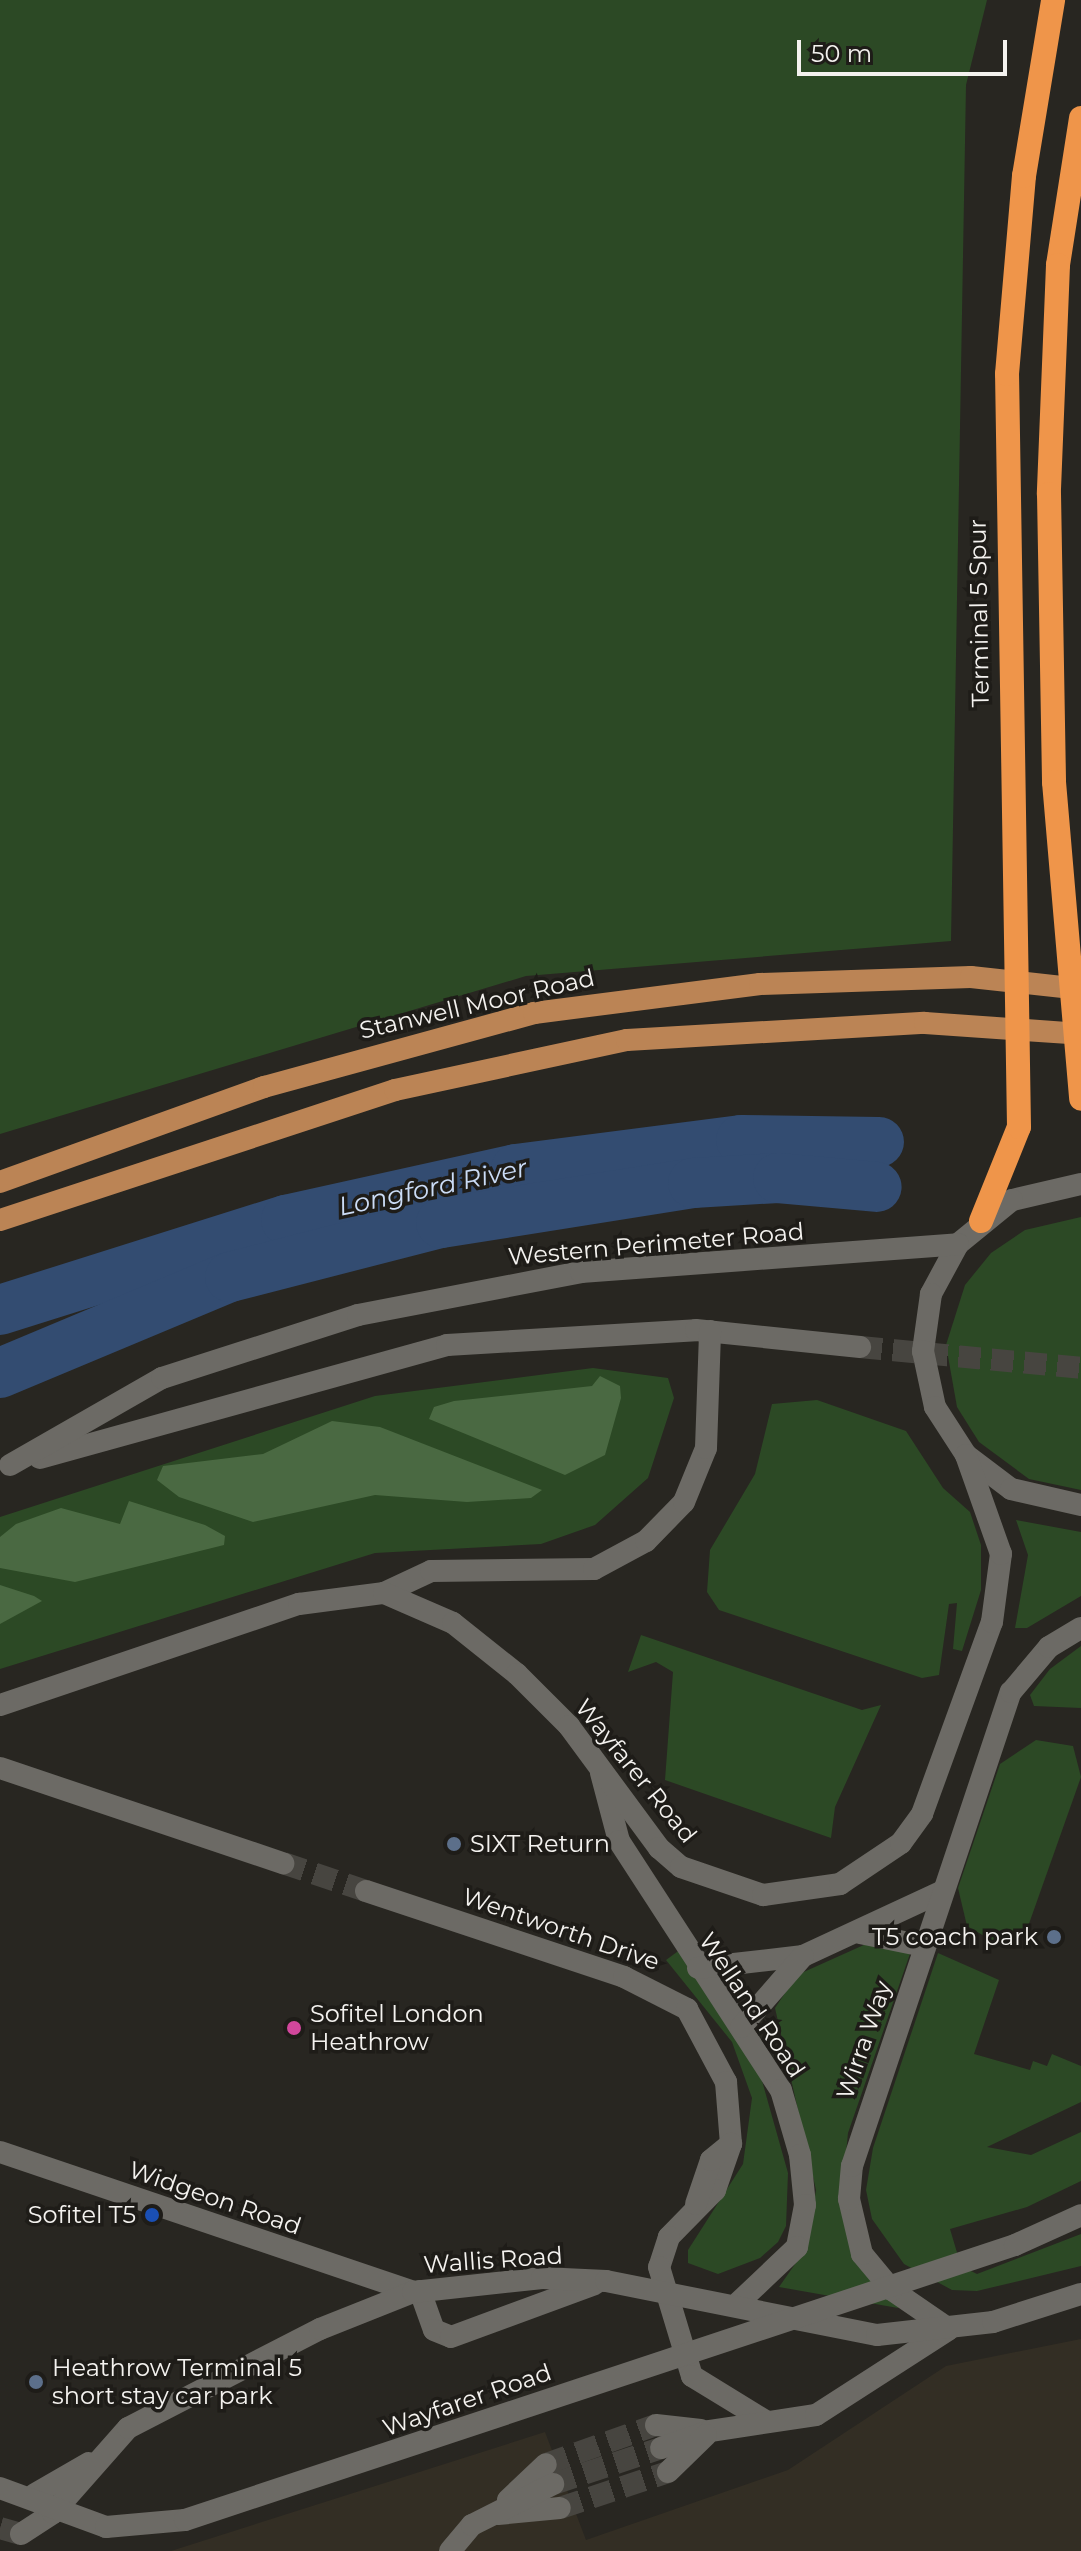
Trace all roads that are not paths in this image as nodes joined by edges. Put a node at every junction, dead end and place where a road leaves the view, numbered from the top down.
1 (1053, 0) edge
2 (1081, 118) edge
3 (1081, 989) edge
4 (1081, 1034) edge
5 (1080, 1094) edge
6 (0, 1182) edge
7 (1081, 1184) edge
8 (0, 1220) edge
9 (981, 1221) junction
10 (958, 1244) junction
11 (710, 1331) junction
12 (860, 1347) tunnel mouth
13 (966, 1455) junction
14 (5, 1467) edge
15 (1081, 1505) edge
16 (384, 1593) junction
17 (1081, 1628) edge
18 (0, 1705) edge
19 (0, 1768) edge
20 (601, 1773) junction
21 (283, 1863) tunnel mouth
22 (366, 1891) tunnel mouth
23 (941, 1892) junction
24 (860, 1933) junction
25 (924, 1946) junction
26 (803, 1956) junction
27 (698, 1968) junction
28 (741, 2027) junction
29 (0, 2152) edge
30 (1081, 2215) edge
31 (606, 2281) junction
32 (664, 2288) junction
33 (416, 2291) junction
34 (1081, 2294) edge
35 (739, 2302) junction
36 (949, 2329) junction
37 (767, 2422) junction
38 (656, 2425) tunnel mouth
39 (710, 2431) junction
40 (661, 2448) tunnel mouth
41 (97, 2460) junction
42 (668, 2472) tunnel mouth
43 (549, 2474) tunnel mouth
44 (0, 2488) edge
45 (34, 2496) junction
46 (560, 2508) tunnel mouth
47 (497, 2514) junction
48 (21, 2534) dead end
49 (450, 2551) edge

1 - 9 highway, Terminal 5 Spur
2 - 5 highway
3 - 6 main road, Stanwell Moor Road
4 - 8 main road
7 - 9 street
9 - 10 street
10 - 13 street
10 - 14 street, Western Perimeter Road
11 - 12 street, Western Perimeter Road
11 - 14 street, Western Perimeter Road
11 - 16 street
13 - 15 street
13 - 20 street, Wayfarer Road
16 - 18 street, Wayfarer Road
16 - 20 street, Wayfarer Road
17 - 23 street, Wirra Way
19 - 21 street
20 - 27 street, Welland Road
22 - 32 street, Wentworth Drive
23 - 24 street
23 - 25 street, Wirra Way
24 - 25 street
24 - 26 street
25 - 36 street, Wirra Way
26 - 27 street
26 - 28 street
27 - 28 street, Welland Road
28 - 35 street, Welland Road
29 - 33 street, Widgeon Road
30 - 45 street, Wayfarer Road
31 - 32 street, Wallis Road
31 - 33 street, Wallis Road
31 - 33 street
32 - 35 street, Wallis Road
32 - 37 street, Wentworth Drive
33 - 41 street, Wallis Road
34 - 36 street, Wallis Road
35 - 36 street, Wallis Road
36 - 37 street
37 - 39 street
38 - 39 street
39 - 40 street
39 - 42 street
41 - 45 street
41 - 48 street, Wallis Road
43 - 47 street
44 - 45 street, Wayfarer Road
46 - 47 street
47 - 49 street

